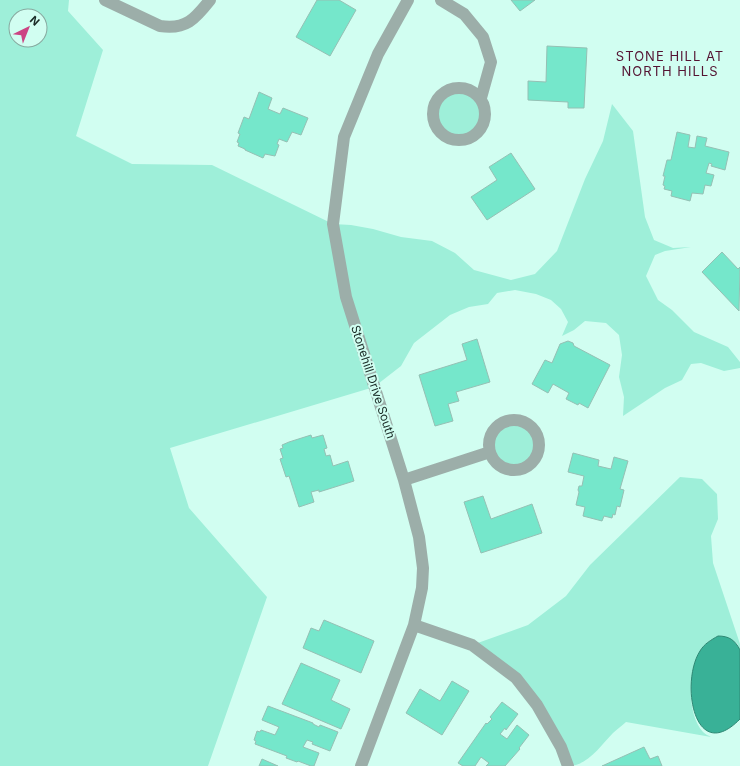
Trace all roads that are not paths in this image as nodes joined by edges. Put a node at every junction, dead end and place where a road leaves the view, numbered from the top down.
1 (105, 0) edge
2 (210, 0) edge
3 (408, 0) edge
4 (441, 0) edge
5 (481, 98) junction
6 (490, 452) junction
7 (404, 480) junction
8 (414, 624) junction
9 (361, 766) edge
10 (568, 766) edge

1 - 2 street
3 - 7 street, Stonehill Drive South
4 - 5 street
5 - 5 street
6 - 6 street
6 - 7 street
7 - 8 street, Stonehill Drive South
8 - 9 street, Stonehill Drive South
8 - 10 street

